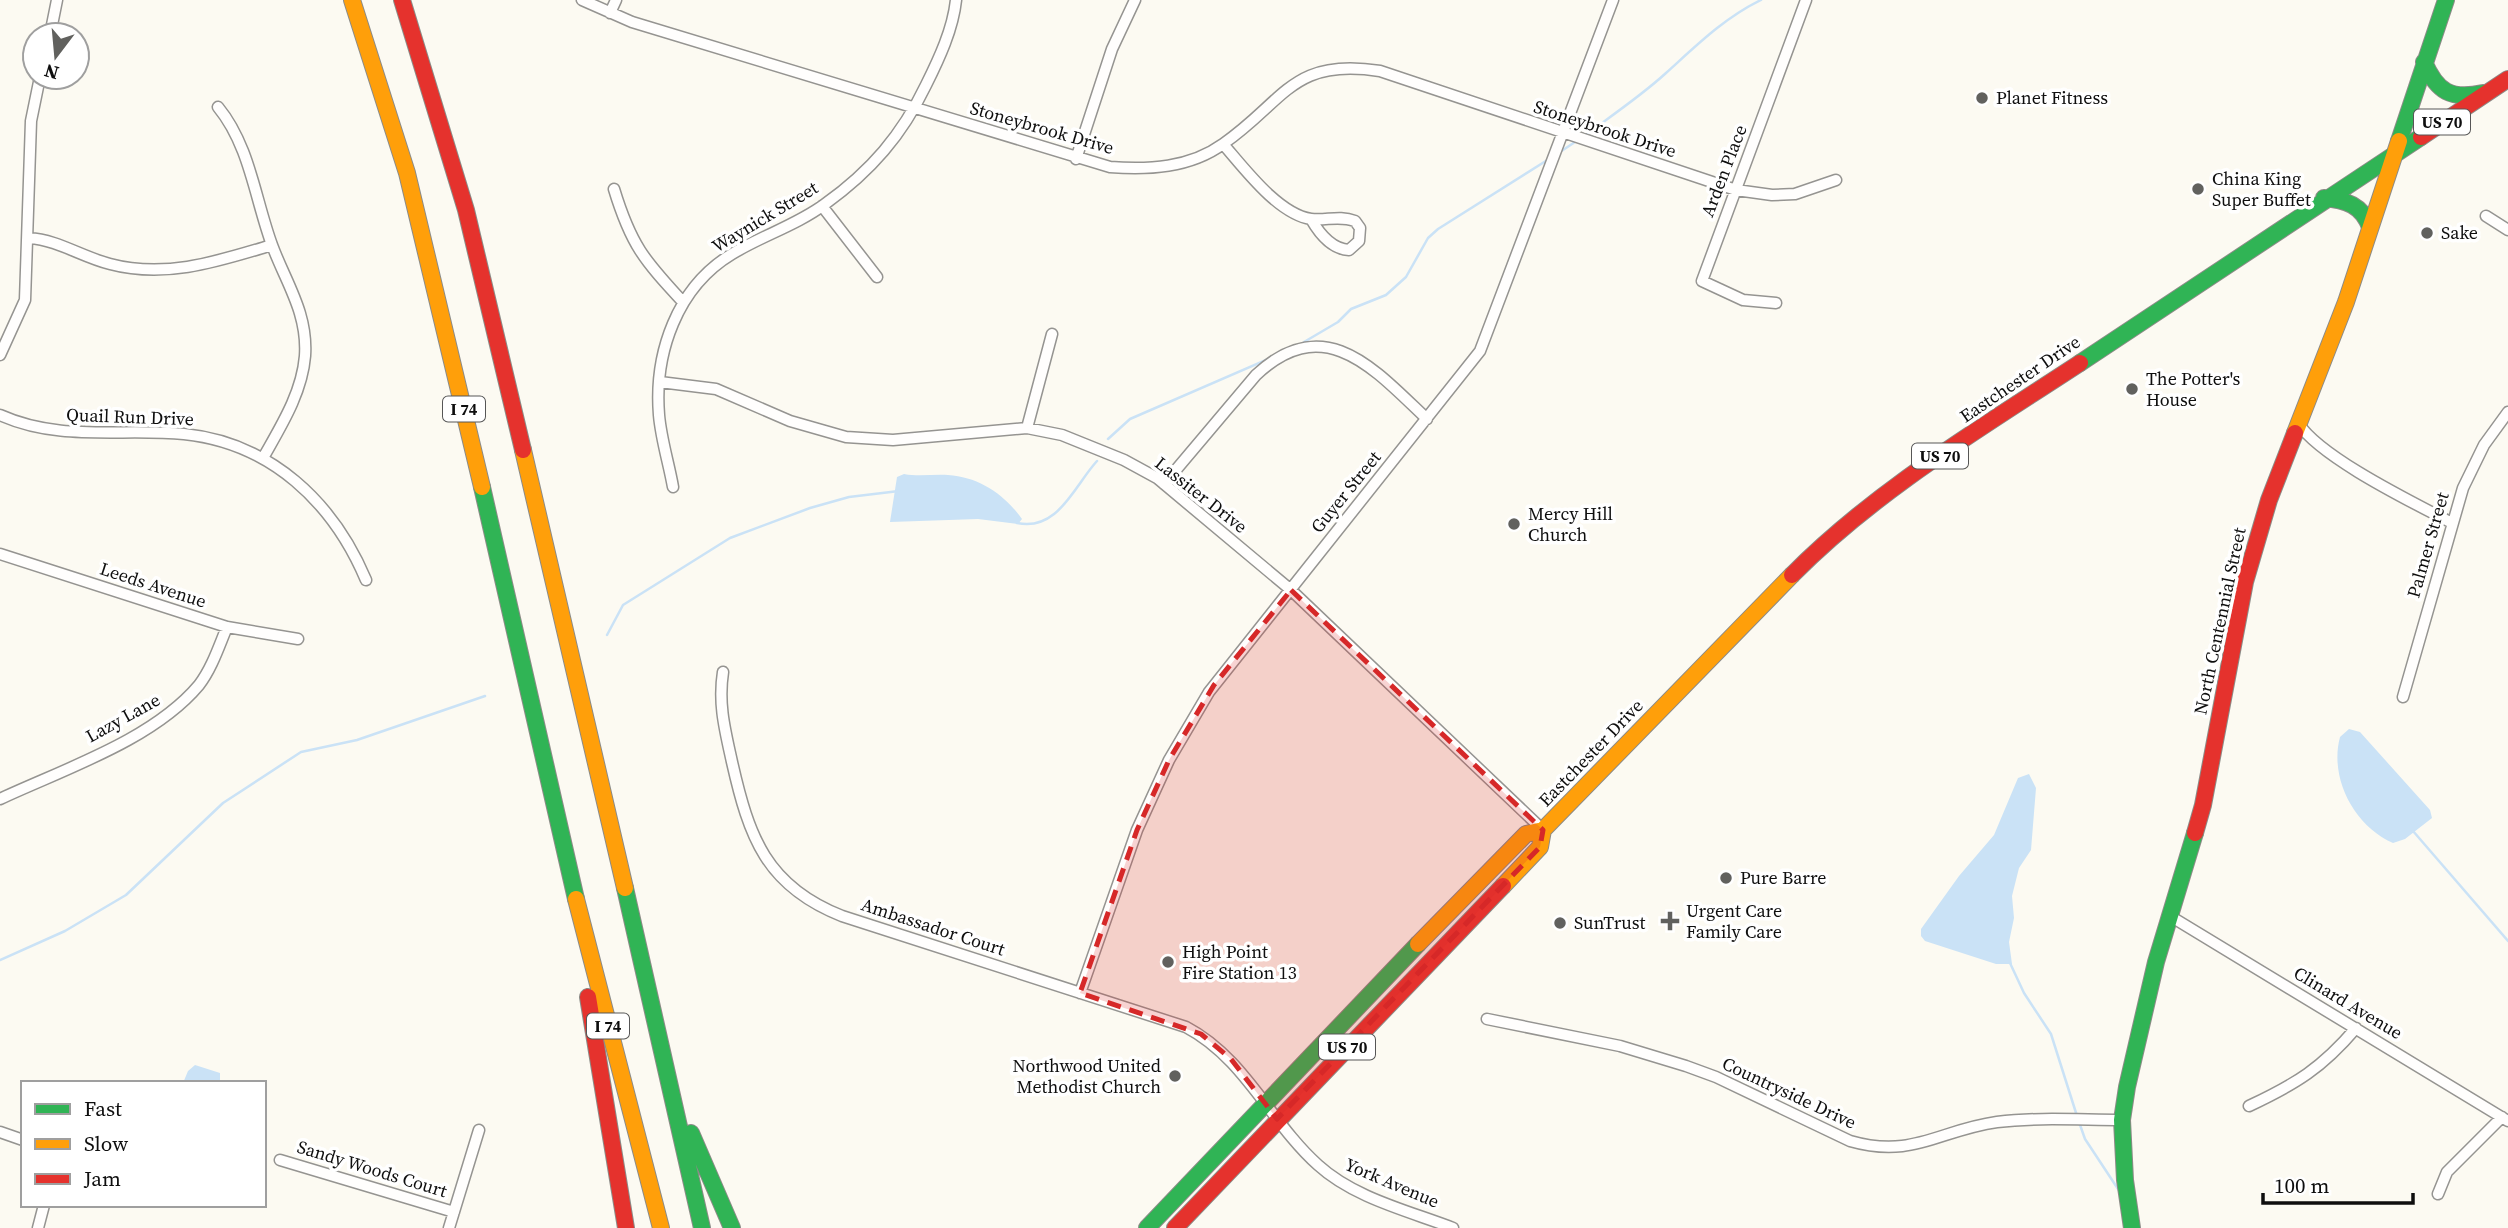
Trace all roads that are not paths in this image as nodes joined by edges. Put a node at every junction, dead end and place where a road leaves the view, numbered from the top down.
1 (57, 0) edge
2 (352, 0) edge
3 (402, 0) edge
4 (582, 0) edge
5 (616, 0) edge
6 (956, 0) edge
7 (1614, 0) edge
8 (1806, 0) edge
9 (2446, 0) edge
10 (1135, 1) edge
11 (610, 13) junction
12 (53, 21) edge
13 (2424, 62) junction
14 (2508, 79) edge
15 (37, 91) edge
16 (2489, 91) junction
17 (218, 107) dead end
18 (915, 108) junction
19 (1565, 134) junction
20 (1223, 144) junction
21 (2394, 152) junction
22 (1076, 159) junction
23 (1836, 180) dead end
24 (614, 189) dead end
25 (1736, 190) junction
26 (2324, 198) junction
27 (822, 206) junction
28 (2486, 216) dead end
29 (1311, 219) junction
30 (2370, 227) junction
31 (2508, 230) edge
32 (29, 238) junction
33 (272, 245) junction
34 (877, 277) dead end
35 (683, 302) junction
36 (1776, 303) dead end
37 (1052, 334) dead end
38 (0, 355) edge
39 (660, 382) junction
40 (2508, 412) edge
41 (0, 415) edge
42 (1427, 419) junction
43 (2298, 423) junction
44 (1027, 428) junction
45 (263, 458) junction
46 (1164, 484) junction
47 (673, 487) dead end
48 (2452, 523) junction
49 (0, 554) edge
50 (366, 580) dead end
51 (1291, 590) junction
52 (227, 627) junction
53 (298, 639) dead end
54 (723, 672) dead end
55 (2403, 697) dead end
56 (0, 799) edge
57 (559, 822) junction
58 (1543, 830) junction
59 (2170, 916) junction
60 (1080, 993) junction
61 (1487, 1020) dead end
62 (2356, 1028) junction
63 (671, 1086) junction
64 (1264, 1103) junction
65 (2249, 1107) dead end
66 (1278, 1119) junction
67 (2505, 1119) edge
68 (2122, 1120) junction
69 (478, 1130) dead end
70 (0, 1132) edge
71 (21, 1139) edge
72 (280, 1160) dead end
73 (2438, 1194) dead end
74 (43, 1207) edge
75 (454, 1212) junction
76 (38, 1228) edge
77 (449, 1228) edge
78 (626, 1228) edge
79 (661, 1228) edge
80 (702, 1228) edge
81 (732, 1228) edge
82 (1147, 1228) edge
83 (1175, 1228) edge
84 (1453, 1228) edge
85 (2132, 1228) edge

1 - 12 street
2 - 57 main road, I 74
3 - 63 main road, I 74
4 - 11 street, Stoneybrook Drive
5 - 11 street
6 - 18 street, Waynick Street
7 - 19 street, Guyer Street
8 - 25 street, Arden Place
9 - 13 main road, North Centennial Street
10 - 22 street
11 - 18 street, Stoneybrook Drive
13 - 16 main road
13 - 21 main road, North Centennial Street
14 - 16 main road, Eastchester Drive / US 70
15 - 32 street
16 - 21 main road, Eastchester Drive / US 70
17 - 33 street
18 - 22 street, Stoneybrook Drive
18 - 27 street, Waynick Street
19 - 20 street, Stoneybrook Drive
19 - 25 street, Stoneybrook Drive
19 - 42 street, Guyer Street
20 - 22 street, Stoneybrook Drive
20 - 29 street
21 - 26 main road, Eastchester Drive / US 70
21 - 30 main road, North Centennial Street
23 - 25 street, Stoneybrook Drive
24 - 35 street
25 - 36 street, Arden Place
26 - 30 main road
26 - 58 main road, Eastchester Drive / US 70
27 - 34 street
27 - 35 street, Waynick Street
28 - 31 street
29 - 29 street
30 - 43 main road, North Centennial Street
32 - 33 street
32 - 38 street
33 - 45 street
35 - 39 street, Waynick Street
37 - 44 street
39 - 44 street, Lassiter Drive
39 - 47 street, Waynick Street
40 - 48 street, Palmer Street
41 - 45 street, Quail Run Drive
42 - 46 street
42 - 51 street, Guyer Street
43 - 48 street
43 - 59 main road, North Centennial Street
44 - 46 street, Lassiter Drive
45 - 50 street, Quail Run Drive
46 - 51 street, Lassiter Drive
48 - 55 street, Palmer Street
49 - 52 street, Leeds Avenue
51 - 58 street, Lassiter Drive
51 - 60 street, Guyer Street
52 - 53 street, Leeds Avenue
52 - 56 street, Lazy Lane
54 - 60 street, Ambassador Court
57 - 78 main road
57 - 79 main road, I 74
58 - 64 main road, Eastchester Drive / US 70
58 - 66 main road, Eastchester Drive / US 70
59 - 62 street, Clinard Avenue
59 - 68 main road, North Centennial Street
60 - 64 street, Ambassador Court
61 - 68 street, Countryside Drive
62 - 65 street
62 - 67 street, Clinard Avenue
63 - 80 main road, I 74
63 - 81 main road
64 - 66 street, York Avenue
64 - 82 main road, Eastchester Drive / US 70
66 - 83 main road, Eastchester Drive / US 70
66 - 84 street, York Avenue
67 - 73 street
68 - 85 main road, North Centennial Street
69 - 75 street
70 - 71 street
72 - 75 street, Sandy Woods Court
74 - 76 street
75 - 77 street

